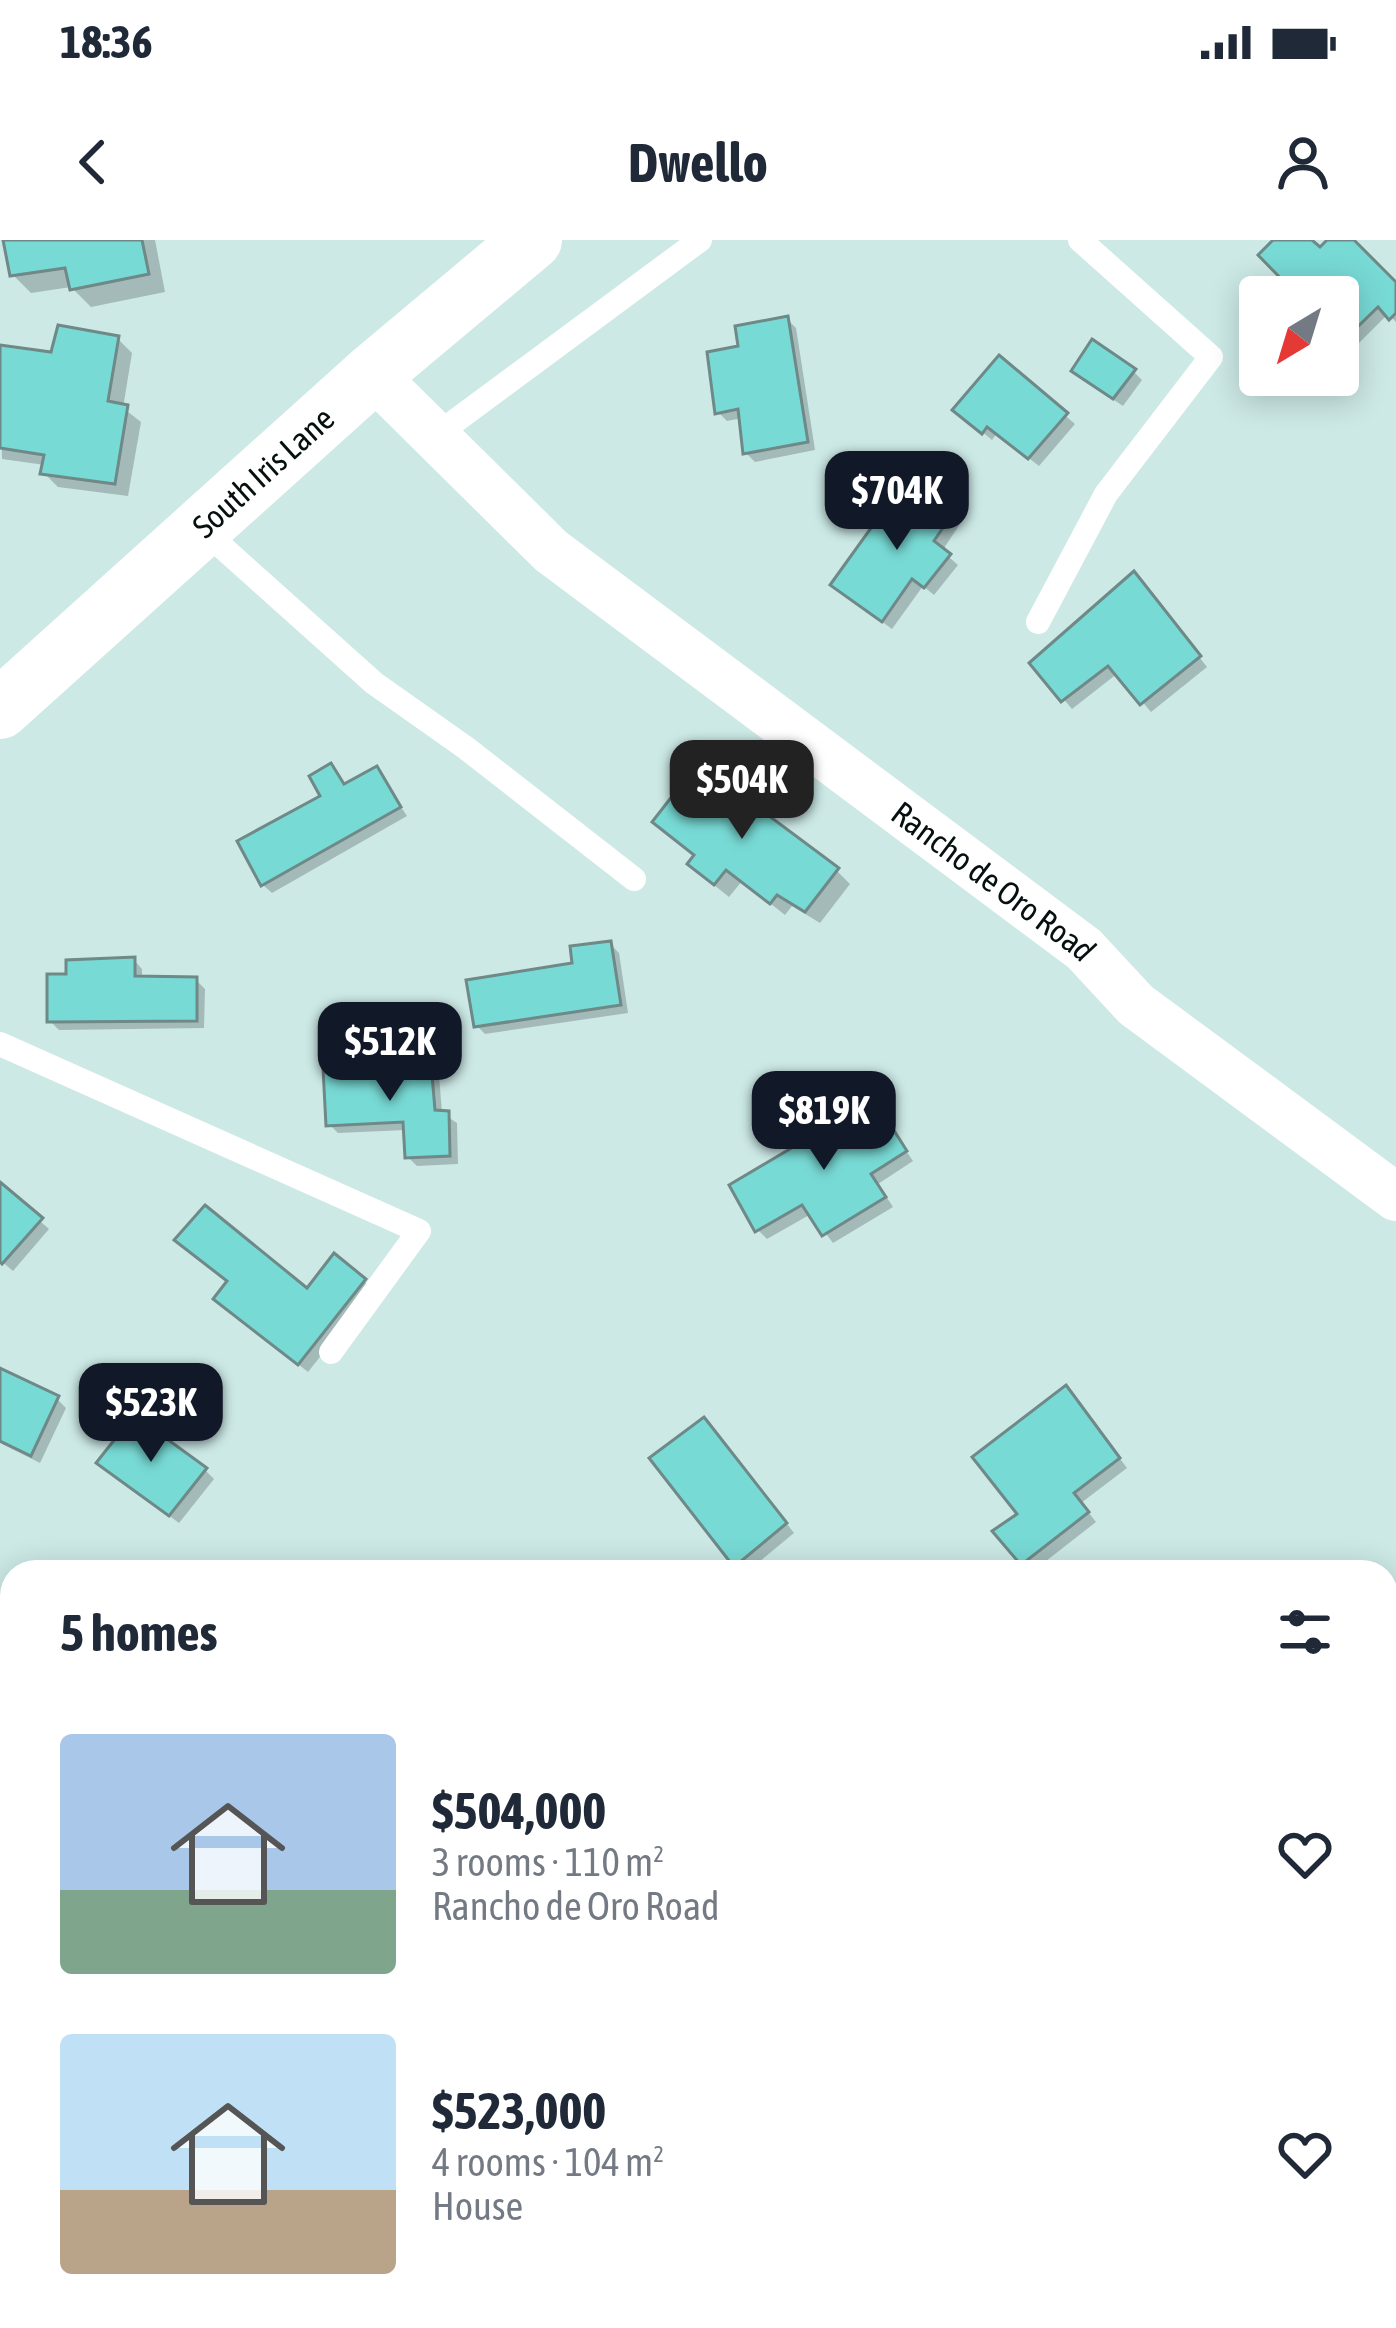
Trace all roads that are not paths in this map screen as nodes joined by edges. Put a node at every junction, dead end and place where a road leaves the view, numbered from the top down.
1 (700, 240) edge
2 (1080, 240) edge
3 (526, 242) edge
4 (372, 374) junction
5 (435, 436) junction
6 (202, 529) junction
7 (1038, 622) dead end
8 (0, 709) edge
9 (634, 879) dead end
10 (0, 1044) edge
11 (1396, 1197) edge
12 (331, 1352) dead end

1 - 5 lane
2 - 7 lane
3 - 4 street, South Iris Lane
4 - 5 street, Rancho de Oro Road
4 - 6 street, South Iris Lane
5 - 11 street, Rancho de Oro Road
6 - 8 street, South Iris Lane
6 - 9 lane
10 - 12 lane

